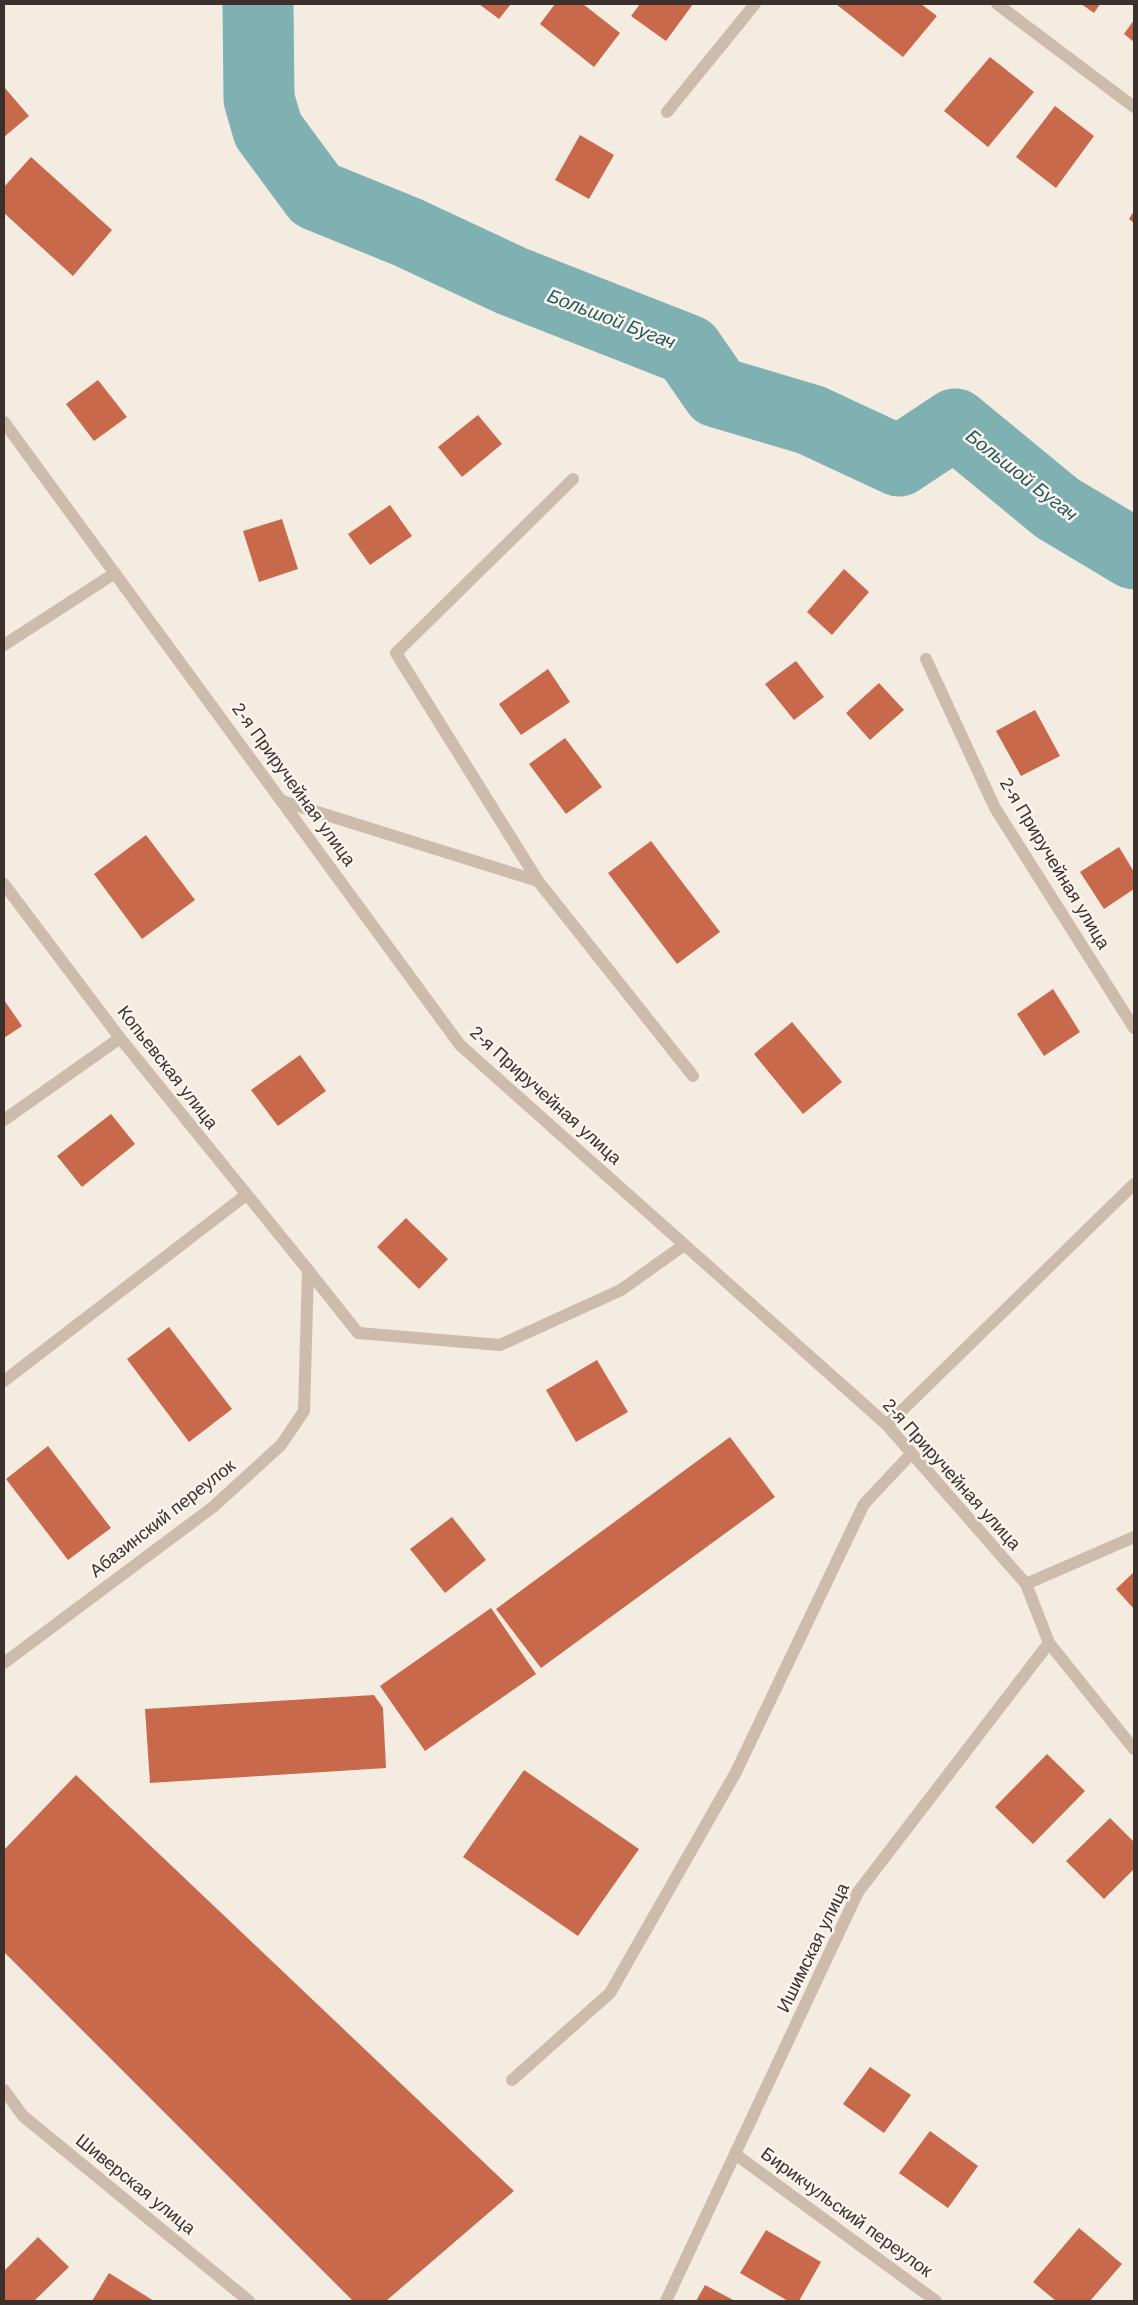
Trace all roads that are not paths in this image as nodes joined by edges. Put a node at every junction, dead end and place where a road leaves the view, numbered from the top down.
1 (756, 4) edge
2 (997, 4) edge
3 (1134, 107) edge
4 (667, 112) dead end
5 (4, 422) edge
6 (573, 479) dead end
7 (116, 573) junction
8 (4, 645) edge
9 (926, 658) dead end
10 (282, 801) junction
11 (538, 881) junction
12 (4, 884) edge
13 (1134, 1028) edge
14 (120, 1038) junction
15 (693, 1076) dead end
16 (4, 1120) edge
17 (1134, 1184) edge
18 (246, 1195) junction
19 (684, 1245) junction
20 (308, 1270) junction
21 (4, 1381) edge
22 (887, 1425) junction
23 (911, 1454) junction
24 (1134, 1538) edge
25 (1026, 1584) junction
26 (1049, 1643) junction
27 (4, 1663) edge
28 (1134, 1749) edge
29 (512, 2080) dead end
30 (4, 2090) edge
31 (736, 2154) junction
32 (249, 2301) edge
33 (666, 2301) edge
34 (936, 2301) edge

1 - 4 street
2 - 3 street
5 - 7 street, 2-я Приручейная улица
6 - 11 street
7 - 8 street
7 - 10 street, 2-я Приручейная улица
9 - 13 street, 2-я Приручейная улица
10 - 11 street
10 - 19 street, 2-я Приручейная улица
11 - 15 street
12 - 14 street, Копьевская улица
14 - 16 street
14 - 18 street, Копьевская улица
17 - 22 street
18 - 20 street, Копьевская улица
18 - 21 street
19 - 20 street
19 - 22 street, 2-я Приручейная улица
20 - 27 street, Абазинский переулок
22 - 23 street, 2-я Приручейная улица
23 - 25 street, 2-я Приручейная улица
23 - 29 street
24 - 25 street
25 - 26 street, 2-я Приручейная улица
26 - 28 street, 2-я Приручейная улица
26 - 31 street, Ишимская улица
30 - 32 street, Шиверская улица
31 - 33 street, Ишимская улица
31 - 34 street, Бирикчульский переулок

